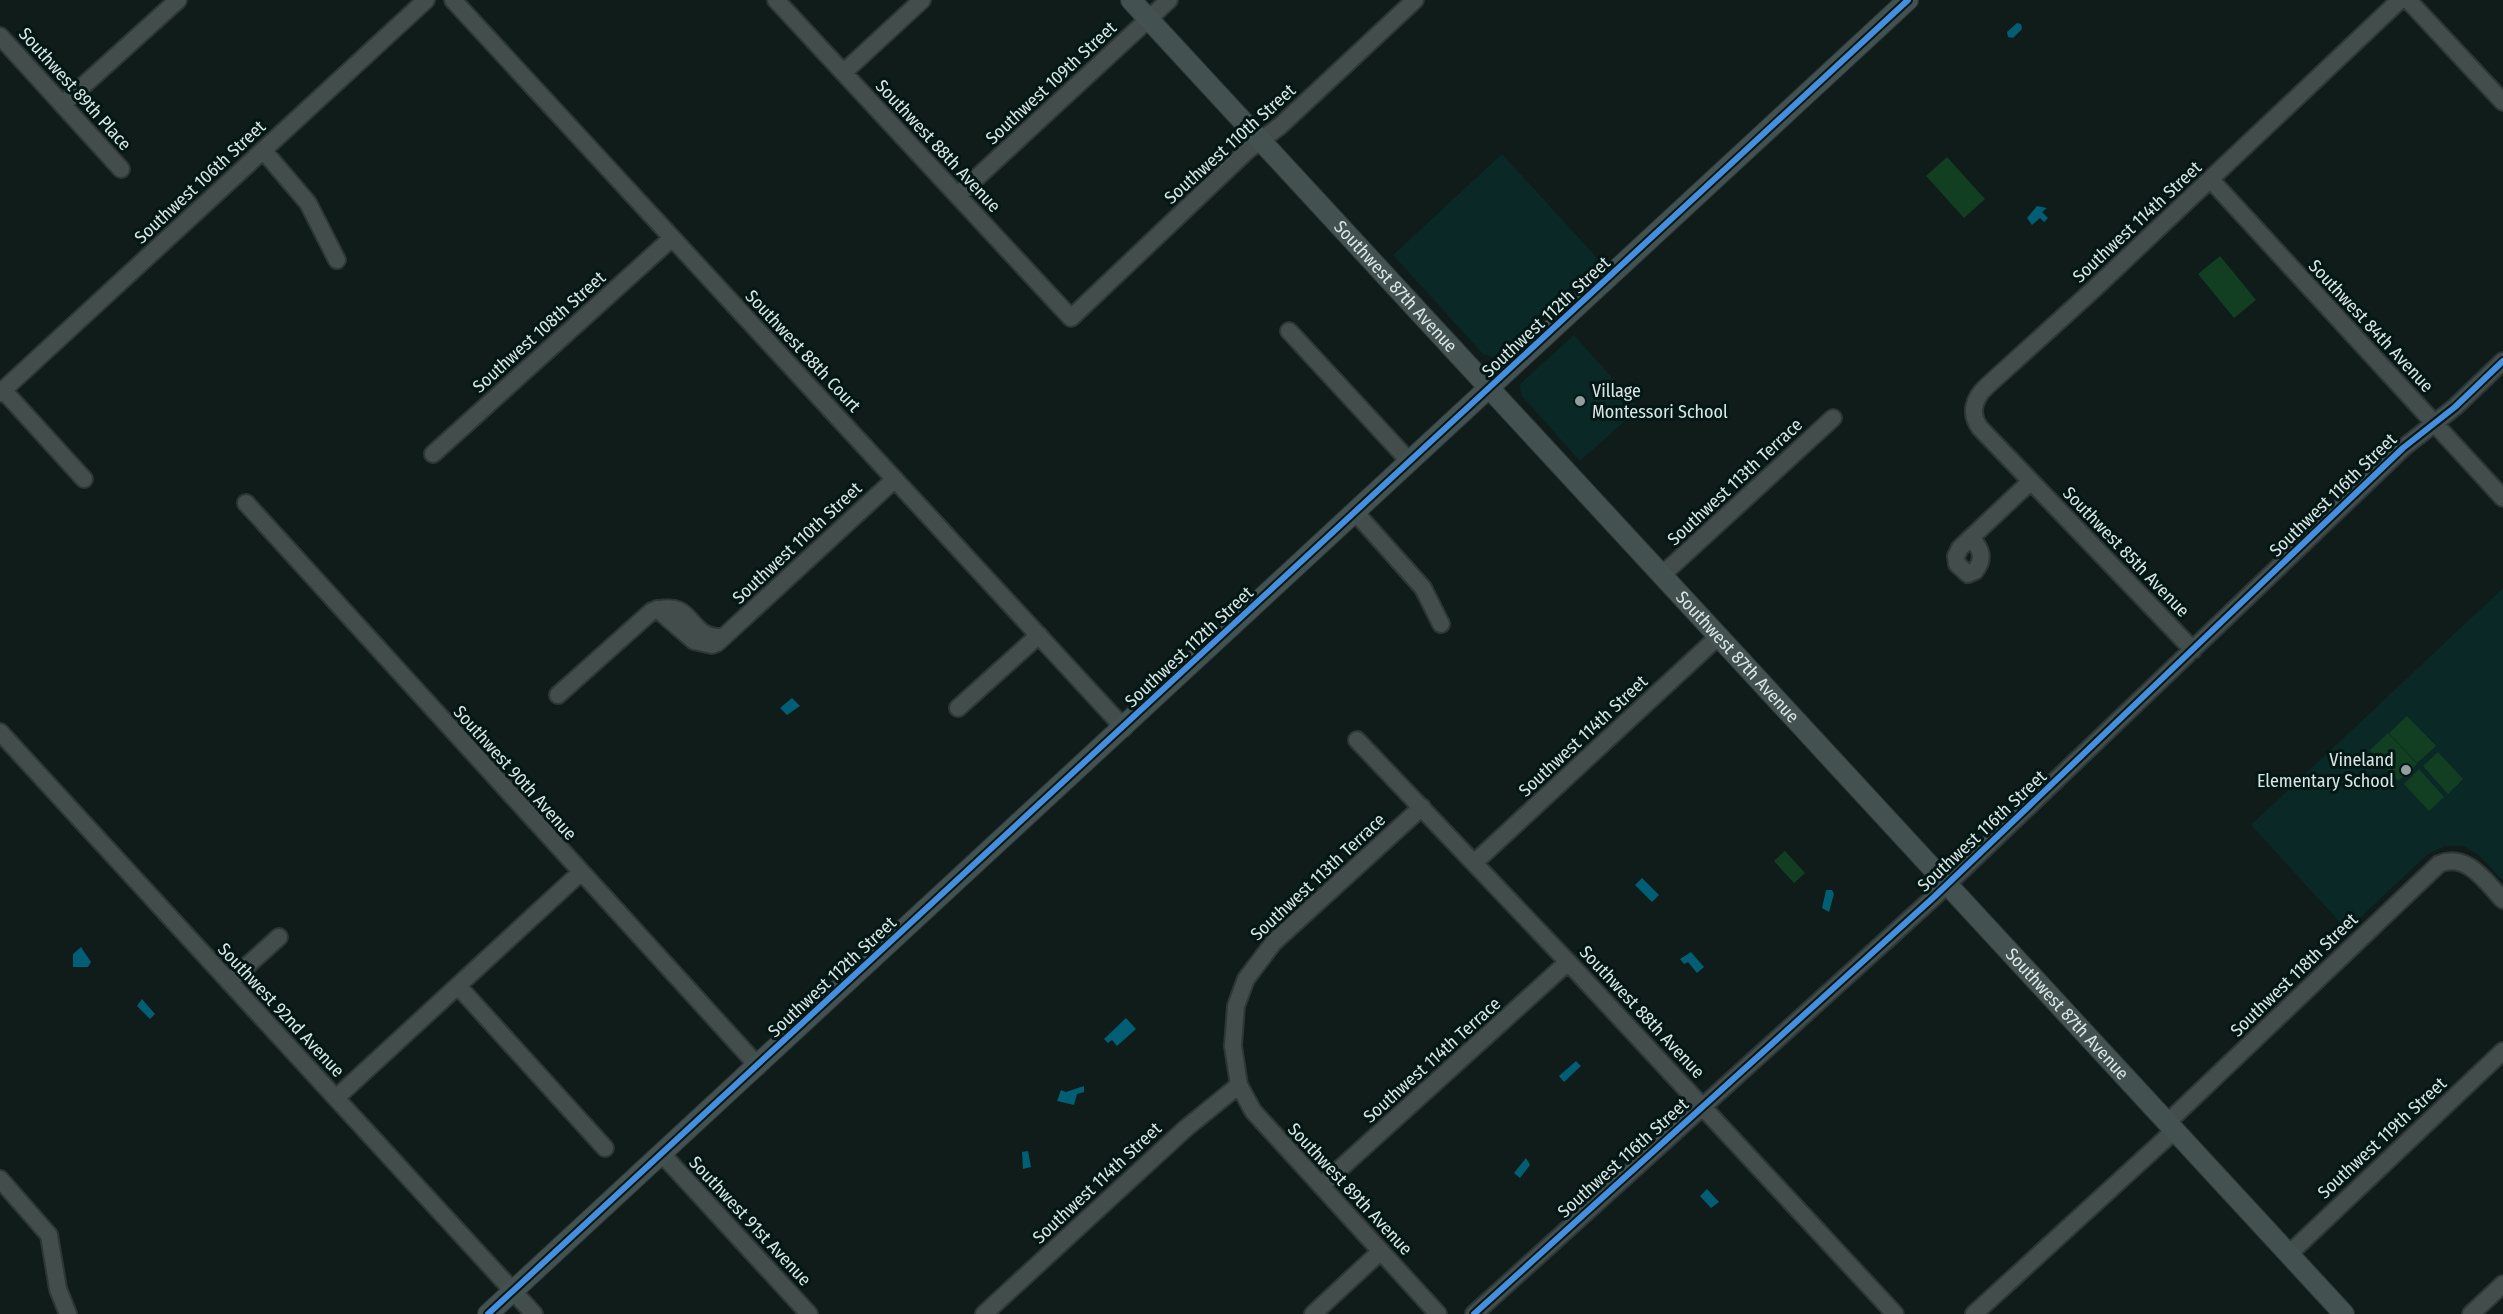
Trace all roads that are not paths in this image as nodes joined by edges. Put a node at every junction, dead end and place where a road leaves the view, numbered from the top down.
1 (178, 0) edge
2 (426, 0) edge
3 (453, 0) edge
4 (777, 0) edge
5 (922, 0) edge
6 (1131, 0) edge
7 (1169, 0) edge
8 (1415, 0) edge
9 (1908, 0) edge
10 (2400, 0) edge
11 (2408, 0) edge
12 (1149, 19) junction
13 (0, 36) edge
14 (844, 72) junction
15 (2503, 102) edge
16 (63, 104) junction
17 (1260, 140) junction
18 (263, 150) junction
19 (122, 169) dead end
20 (2211, 180) junction
21 (958, 195) junction
22 (672, 238) junction
23 (337, 260) dead end
24 (1071, 318) joint
25 (1289, 331) dead end
26 (2503, 361) edge
27 (1490, 388) junction
28 (2, 392) edge
29 (1833, 418) dead end
30 (2434, 423) junction
31 (433, 454) dead end
32 (1410, 462) junction
33 (84, 479) dead end
34 (895, 479) junction
35 (2031, 481) junction
36 (2503, 498) edge
37 (246, 503) dead end
38 (1356, 513) junction
39 (1972, 538) dead end
40 (1662, 575) junction
41 (1441, 624) dead end
42 (1039, 635) junction
43 (1719, 636) junction
44 (2193, 650) junction
45 (558, 694) dead end
46 (957, 708) dead end
47 (1124, 728) junction
48 (0, 732) edge
49 (1357, 740) dead end
50 (1422, 807) junction
51 (1474, 863) junction
52 (580, 873) junction
53 (1947, 884) junction
54 (2503, 900) edge
55 (279, 937) dead end
56 (1568, 962) junction
57 (229, 982) junction
58 (458, 986) junction
59 (2503, 1051) edge
60 (758, 1066) junction
61 (1239, 1085) junction
62 (336, 1098) junction
63 (1703, 1106) junction
64 (2172, 1126) junction
65 (605, 1148) dead end
66 (662, 1154) junction
67 (0, 1179) edge
68 (1321, 1186) junction
69 (1381, 1251) junction
70 (2289, 1254) junction
71 (2503, 1284) edge
72 (513, 1292) junction
73 (69, 1314) edge
74 (488, 1314) edge
75 (534, 1314) edge
76 (809, 1314) edge
77 (984, 1314) edge
78 (1313, 1314) edge
79 (1438, 1314) edge
80 (1474, 1314) edge
81 (1895, 1314) edge
82 (1974, 1314) edge
83 (2344, 1314) edge
84 (2471, 1314) edge

1 - 16 street
2 - 18 street, Southwest 106th Street
3 - 22 street, Southwest 88th Court
4 - 14 street, Southwest 88th Avenue
5 - 14 street
6 - 12 main road, Southwest 87th Avenue
7 - 12 street, Southwest 109th Street
8 - 17 street, Southwest 110th Street
9 - 27 main road, Southwest 112th Street
10 - 20 street, Southwest 114th Street
11 - 15 street
12 - 17 main road, Southwest 87th Avenue
12 - 21 street, Southwest 109th Street
13 - 16 street, Southwest 89th Place
14 - 21 street, Southwest 88th Avenue
16 - 19 street, Southwest 89th Place
17 - 24 street, Southwest 110th Street
17 - 27 main road, Southwest 87th Avenue
18 - 23 street
18 - 28 street, Southwest 106th Street
20 - 30 street, Southwest 84th Avenue
20 - 35 street, Southwest 114th Street
21 - 24 street, Southwest 88th Avenue
22 - 31 street, Southwest 108th Street
22 - 34 street, Southwest 88th Court
25 - 32 street
26 - 30 street, Southwest 116th Street
27 - 32 main road, Southwest 112th Street
27 - 40 main road, Southwest 87th Avenue
28 - 33 street
29 - 40 street, Southwest 113th Terrace
30 - 36 street, Southwest 84th Avenue
30 - 44 street, Southwest 116th Street
32 - 38 main road, Southwest 112th Street
34 - 42 street, Southwest 88th Court
34 - 45 street, Southwest 110th Street
35 - 39 street
35 - 44 street, Southwest 85th Avenue
37 - 52 street, Southwest 90th Avenue
38 - 41 street
38 - 47 main road, Southwest 112th Street
40 - 43 main road, Southwest 87th Avenue
42 - 46 street
42 - 47 street, Southwest 88th Court
43 - 51 street, Southwest 114th Street
43 - 53 main road, Southwest 87th Avenue
44 - 53 street, Southwest 116th Street
47 - 60 main road, Southwest 112th Street
48 - 57 street, Southwest 92nd Avenue
49 - 50 street, Southwest 88th Avenue
50 - 51 street, Southwest 88th Avenue
50 - 61 street, Southwest 113th Terrace
51 - 56 street, Southwest 88th Avenue
52 - 58 street
52 - 60 street, Southwest 90th Avenue
53 - 63 street, Southwest 116th Street
53 - 64 main road, Southwest 87th Avenue
54 - 64 street, Southwest 118th Street
55 - 57 street
56 - 63 street, Southwest 88th Avenue
56 - 68 street, Southwest 114th Terrace
57 - 62 street, Southwest 92nd Avenue
58 - 62 street
58 - 65 street
59 - 70 street, Southwest 119th Street
60 - 66 main road, Southwest 112th Street
61 - 68 street, Southwest 89th Avenue
61 - 77 street, Southwest 114th Street
62 - 72 street, Southwest 92nd Avenue
63 - 80 street, Southwest 116th Street
63 - 81 street, Southwest 88th Avenue
64 - 70 main road, Southwest 87th Avenue
64 - 82 street, Southwest 118th Street
66 - 72 main road, Southwest 112th Street
66 - 76 street, Southwest 91st Avenue
67 - 73 street
68 - 69 street, Southwest 89th Avenue
69 - 78 street
69 - 79 street, Southwest 89th Avenue
70 - 83 main road, Southwest 87th Avenue
71 - 84 street
72 - 74 main road, Southwest 112th Street
72 - 75 street, Southwest 92nd Avenue

